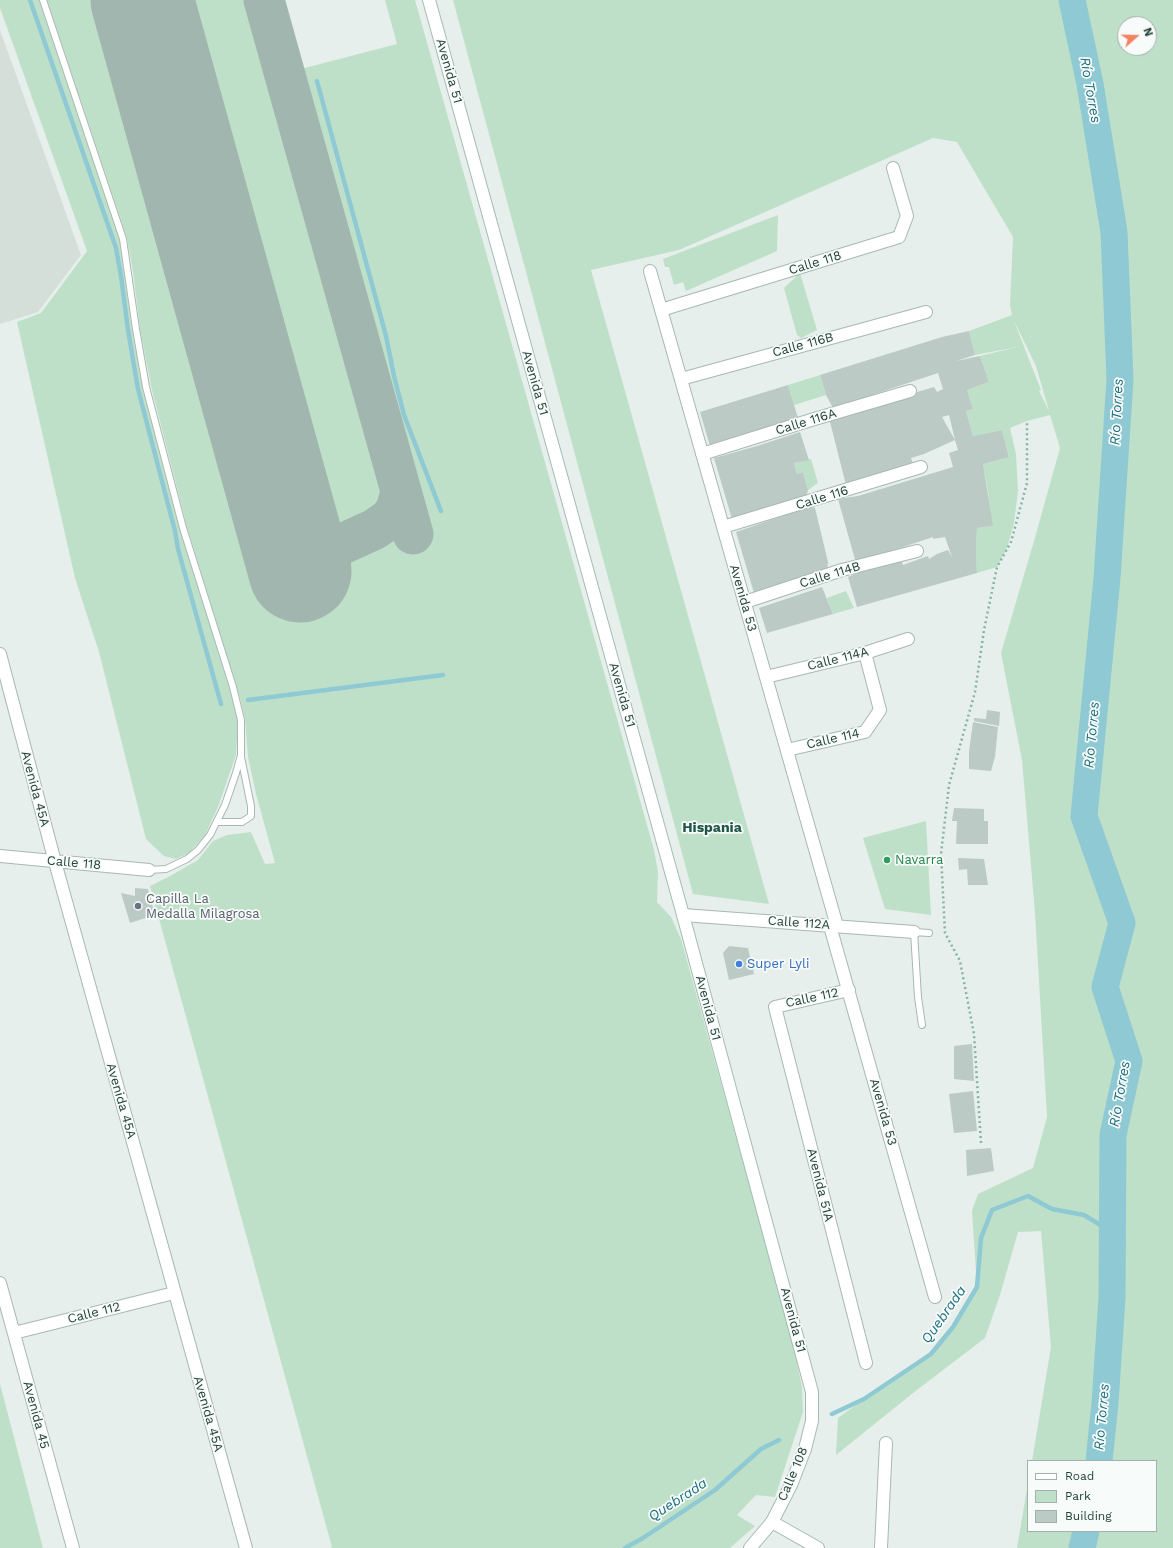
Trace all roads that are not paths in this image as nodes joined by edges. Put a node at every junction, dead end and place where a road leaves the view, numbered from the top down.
1 (43, 0) edge
2 (429, 0) edge
3 (893, 168) dead end
4 (650, 271) dead end
5 (661, 310) junction
6 (926, 312) dead end
7 (681, 379) junction
8 (910, 391) dead end
9 (702, 454) junction
10 (921, 467) dead end
11 (723, 527) junction
12 (917, 550) dead end
13 (744, 602) junction
14 (908, 639) dead end
15 (865, 653) junction
16 (0, 654) edge
17 (766, 677) junction
18 (787, 750) junction
19 (241, 755) junction
20 (217, 822) junction
21 (0, 856) edge
22 (55, 862) junction
23 (149, 870) joint
24 (683, 915) junction
25 (834, 926) junction
26 (914, 932) junction
27 (929, 933) dead end
28 (849, 990) junction
29 (774, 1007) joint
30 (922, 1025) dead end
31 (0, 1283) edge
32 (174, 1293) junction
33 (935, 1297) dead end
34 (14, 1333) junction
35 (866, 1364) dead end
36 (812, 1392) joint
37 (886, 1443) dead end
38 (772, 1522) junction
39 (73, 1548) edge
40 (246, 1548) edge
41 (750, 1548) edge
42 (818, 1548) edge
43 (881, 1548) edge

1 - 19 lane
2 - 24 street, Avenida 51
3 - 5 street, Calle 118
4 - 5 street, Avenida 53
5 - 7 street, Avenida 53
6 - 7 street, Calle 116B
7 - 9 street, Avenida 53
8 - 9 street, Calle 116A
9 - 11 street, Avenida 53
10 - 11 street, Calle 116
11 - 13 street, Avenida 53
12 - 13 street, Calle 114B
13 - 17 street, Avenida 53
14 - 15 street, Calle 114A
15 - 17 street, Calle 114A
15 - 18 street, Calle 114
16 - 22 street, Avenida 45A
17 - 18 street, Avenida 53
18 - 25 street, Avenida 53
19 - 20 lane
19 - 20 lane
20 - 23 lane
21 - 22 street, Calle 118
22 - 23 street, Calle 118
22 - 32 street, Avenida 45A
24 - 25 street, Calle 112A
24 - 36 street, Avenida 51
25 - 26 street, Calle 112A
25 - 28 street, Avenida 53
26 - 27 lane
26 - 30 lane
28 - 29 street, Calle 112
28 - 33 street, Avenida 53
29 - 35 street, Avenida 51A
31 - 34 street, Avenida 45
32 - 34 street, Calle 112
32 - 40 street, Avenida 45A
34 - 39 street, Avenida 45
36 - 38 street, Calle 108
37 - 43 street
38 - 41 street, Calle 108
38 - 42 street

